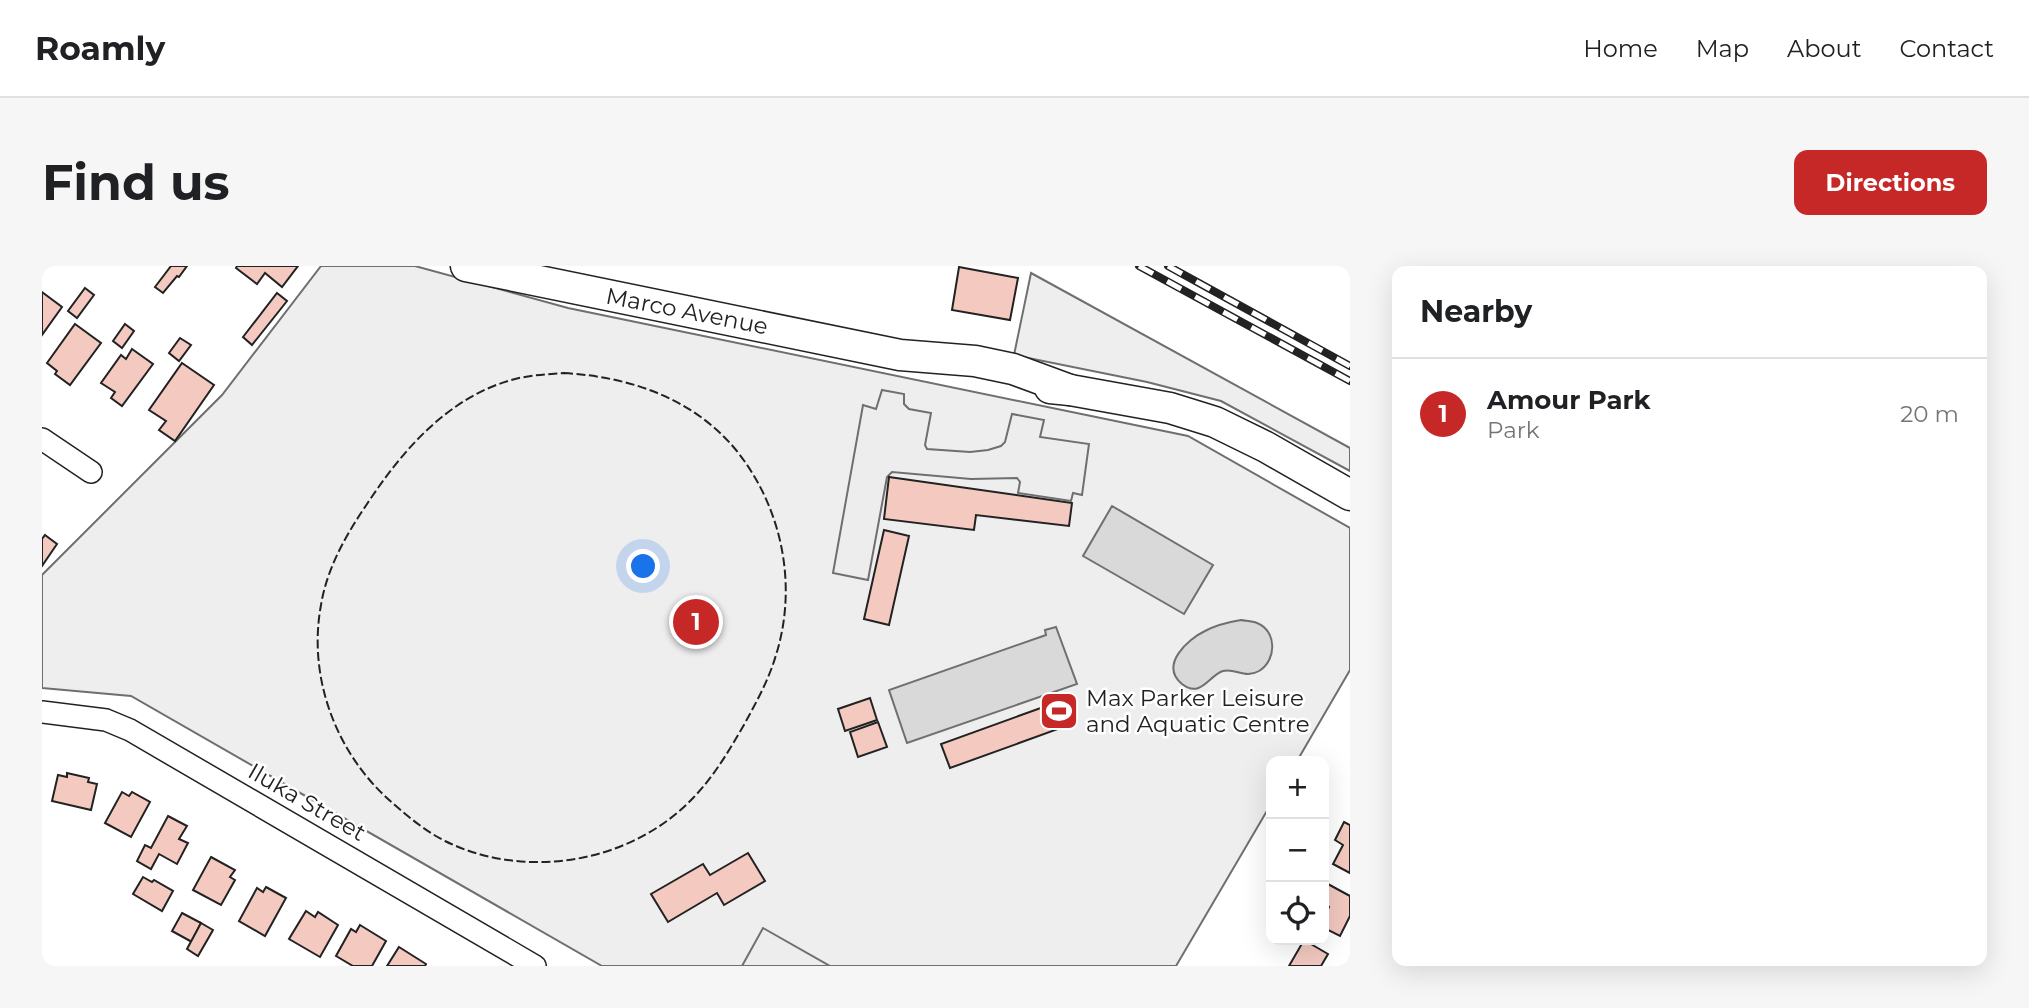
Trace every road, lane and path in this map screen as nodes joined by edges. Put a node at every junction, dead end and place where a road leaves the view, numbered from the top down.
1 (466, 266) edge
2 (42, 439) edge
3 (91, 472) dead end
4 (1350, 495) edge
5 (42, 712) edge
6 (535, 966) edge

1 - 4 street, Marco Avenue
2 - 3 street
5 - 6 street, Iluka Street

